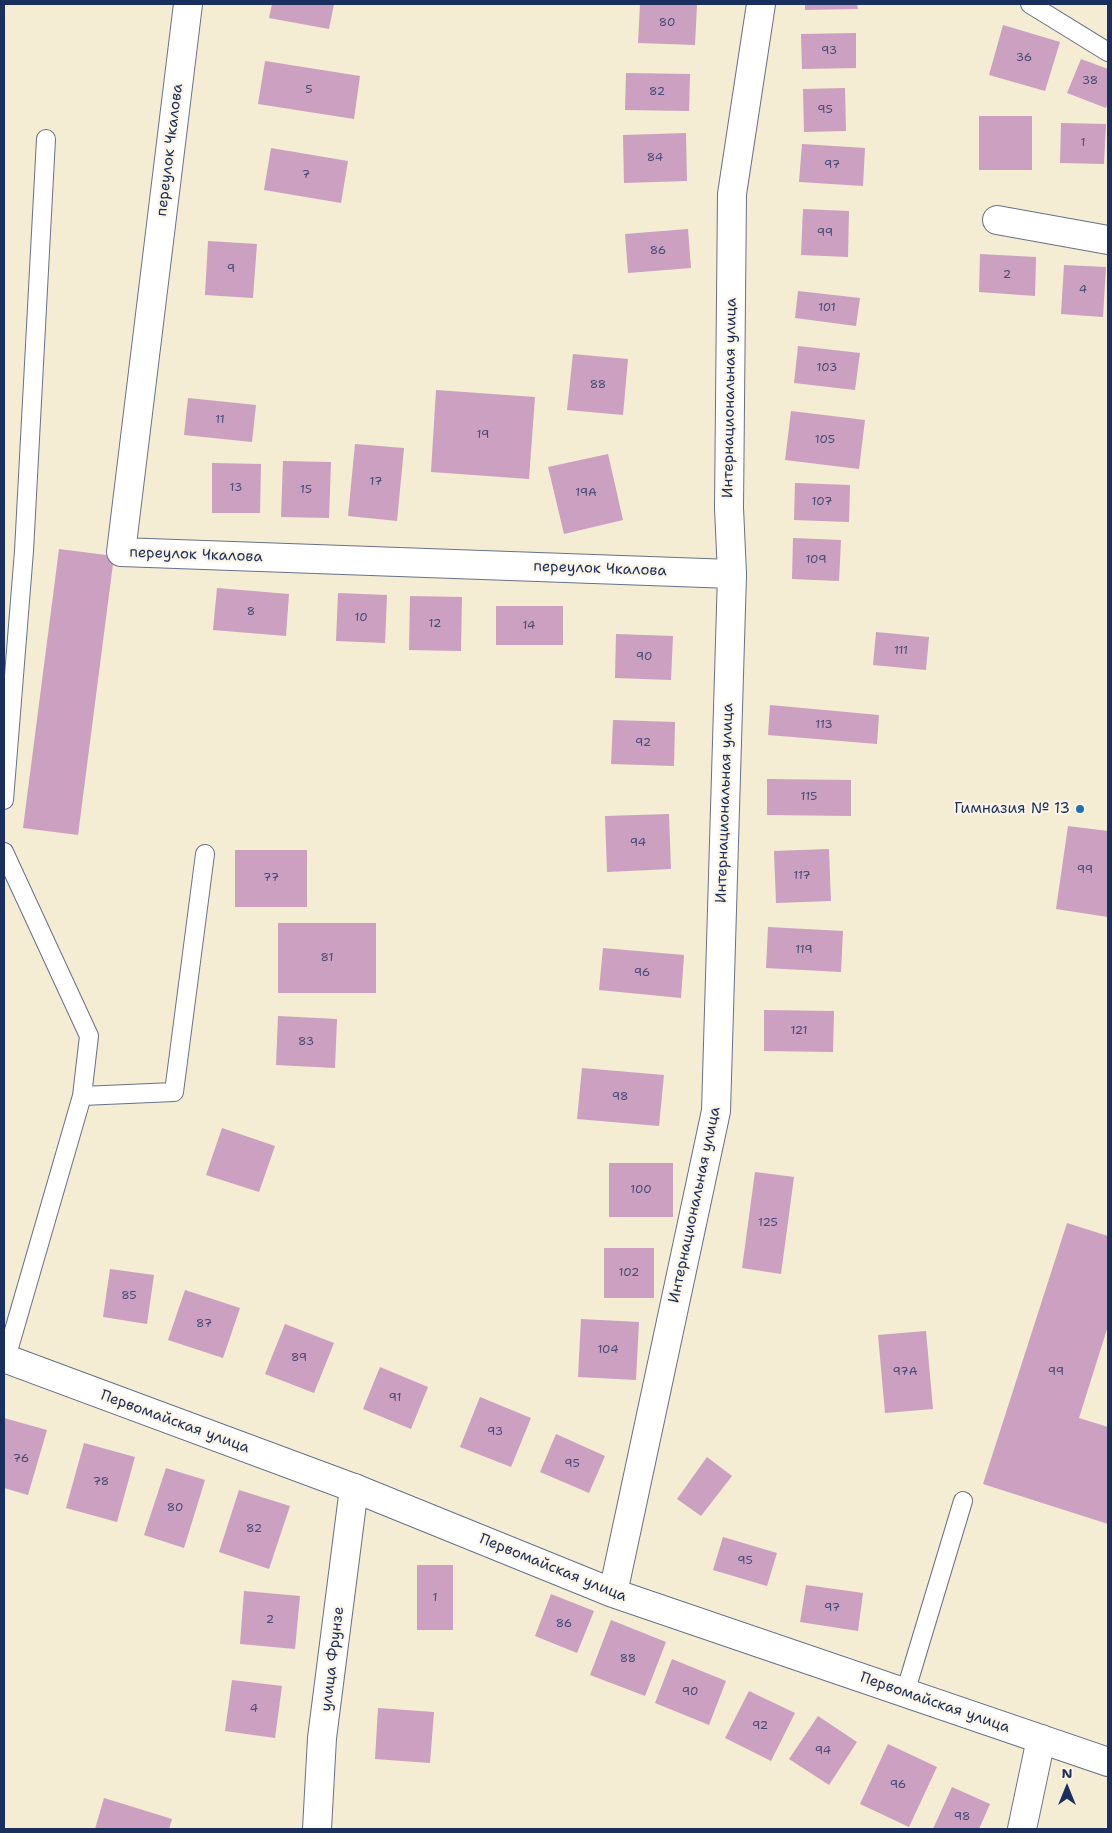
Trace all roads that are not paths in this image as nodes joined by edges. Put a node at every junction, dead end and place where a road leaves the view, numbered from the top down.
1 (188, 4) edge
2 (761, 4) edge
3 (1030, 4) edge
4 (1108, 52) edge
5 (46, 139) dead end
6 (997, 220) dead end
7 (1108, 240) edge
8 (732, 574) junction
9 (4, 800) edge
10 (4, 852) edge
11 (205, 854) dead end
12 (82, 1096) junction
13 (5, 1358) edge
14 (354, 1488) junction
15 (963, 1501) dead end
16 (613, 1593) junction
17 (905, 1693) junction
18 (1041, 1739) junction
19 (1108, 1762) edge
20 (317, 1829) edge
21 (1022, 1829) edge

1 - 8 street, переулок Чкалова
2 - 8 street, Интернациональная улица
3 - 4 lane
5 - 9 lane
6 - 7 street
8 - 16 street, Интернациональная улица
10 - 12 lane
11 - 12 lane
12 - 13 lane
13 - 14 street, Первомайская улица
14 - 16 street, Первомайская улица
14 - 20 street, улица Фрунзе
15 - 17 lane
16 - 17 street, Первомайская улица
17 - 18 street, Первомайская улица
18 - 19 street, Первомайская улица
18 - 21 street

